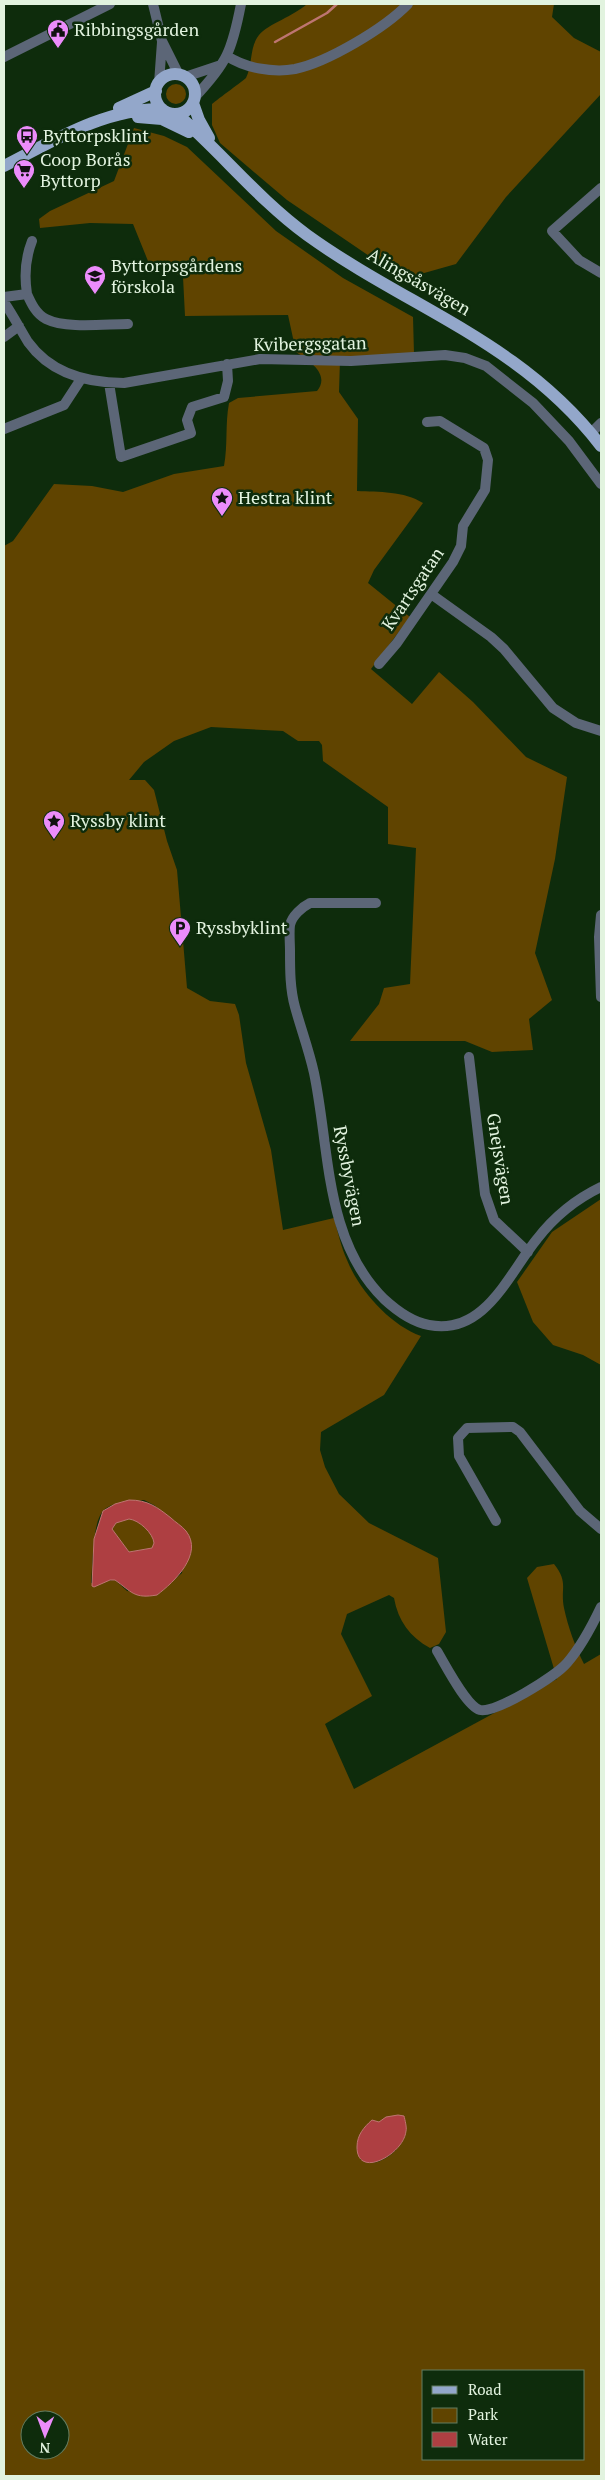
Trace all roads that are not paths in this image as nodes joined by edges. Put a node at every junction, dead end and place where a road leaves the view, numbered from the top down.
1 (110, 4) edge
2 (153, 4) edge
3 (241, 4) edge
4 (408, 4) edge
5 (162, 41) junction
6 (227, 56) junction
7 (4, 57) edge
8 (221, 65) junction
9 (182, 76) junction
10 (157, 87) junction
11 (194, 100) junction
12 (162, 109) junction
13 (177, 114) junction
14 (93, 123) junction
15 (215, 152) junction
16 (4, 166) edge
17 (601, 188) edge
18 (32, 241) dead end
19 (601, 273) edge
20 (27, 294) junction
21 (4, 297) edge
22 (4, 302) edge
23 (128, 324) dead end
24 (19, 326) junction
25 (4, 337) edge
26 (227, 364) junction
27 (81, 379) junction
28 (109, 383) junction
29 (427, 422) dead end
30 (601, 423) edge
31 (4, 430) edge
32 (591, 433) junction
33 (601, 446) edge
34 (601, 484) edge
35 (430, 594) junction
36 (379, 664) dead end
37 (601, 731) edge
38 (376, 903) dead end
39 (601, 915) edge
40 (601, 997) edge
41 (469, 1057) dead end
42 (601, 1187) edge
43 (528, 1252) junction
44 (496, 1522) dead end
45 (601, 1528) edge
46 (601, 1607) edge
47 (437, 1651) dead end

1 - 7 street
2 - 5 street
3 - 6 street
4 - 6 street
5 - 9 street
5 - 10 street
6 - 8 street
8 - 9 street
8 - 11 street
9 - 10 main road
9 - 11 main road
10 - 12 main road
10 - 14 main road, Alingsåsvägen
11 - 13 main road
11 - 15 main road, Alingsåsvägen
12 - 13 main road
12 - 14 main road, Alingsåsvägen
13 - 15 main road, Alingsåsvägen
14 - 15 main road, Alingsåsvägen
14 - 16 main road, Alingsåsvägen
15 - 32 main road, Alingsåsvägen
17 - 19 street
18 - 20 street
20 - 21 street
20 - 23 street
22 - 24 street, Kvibergsgatan
24 - 25 street
24 - 27 street, Kvibergsgatan
26 - 28 street, Kvibergsgatan
26 - 28 street
26 - 34 street, Kvibergsgatan
27 - 28 street, Kvibergsgatan
27 - 31 street
29 - 35 street, Kvartsgatan
30 - 32 street
32 - 33 main road, Alingsåsvägen
35 - 36 street, Kvartsgatan
35 - 37 street
38 - 43 street, Ryssbyvägen
39 - 40 street
41 - 43 street, Gnejsvägen
42 - 43 street, Ryssbyvägen
44 - 45 street
46 - 47 street

